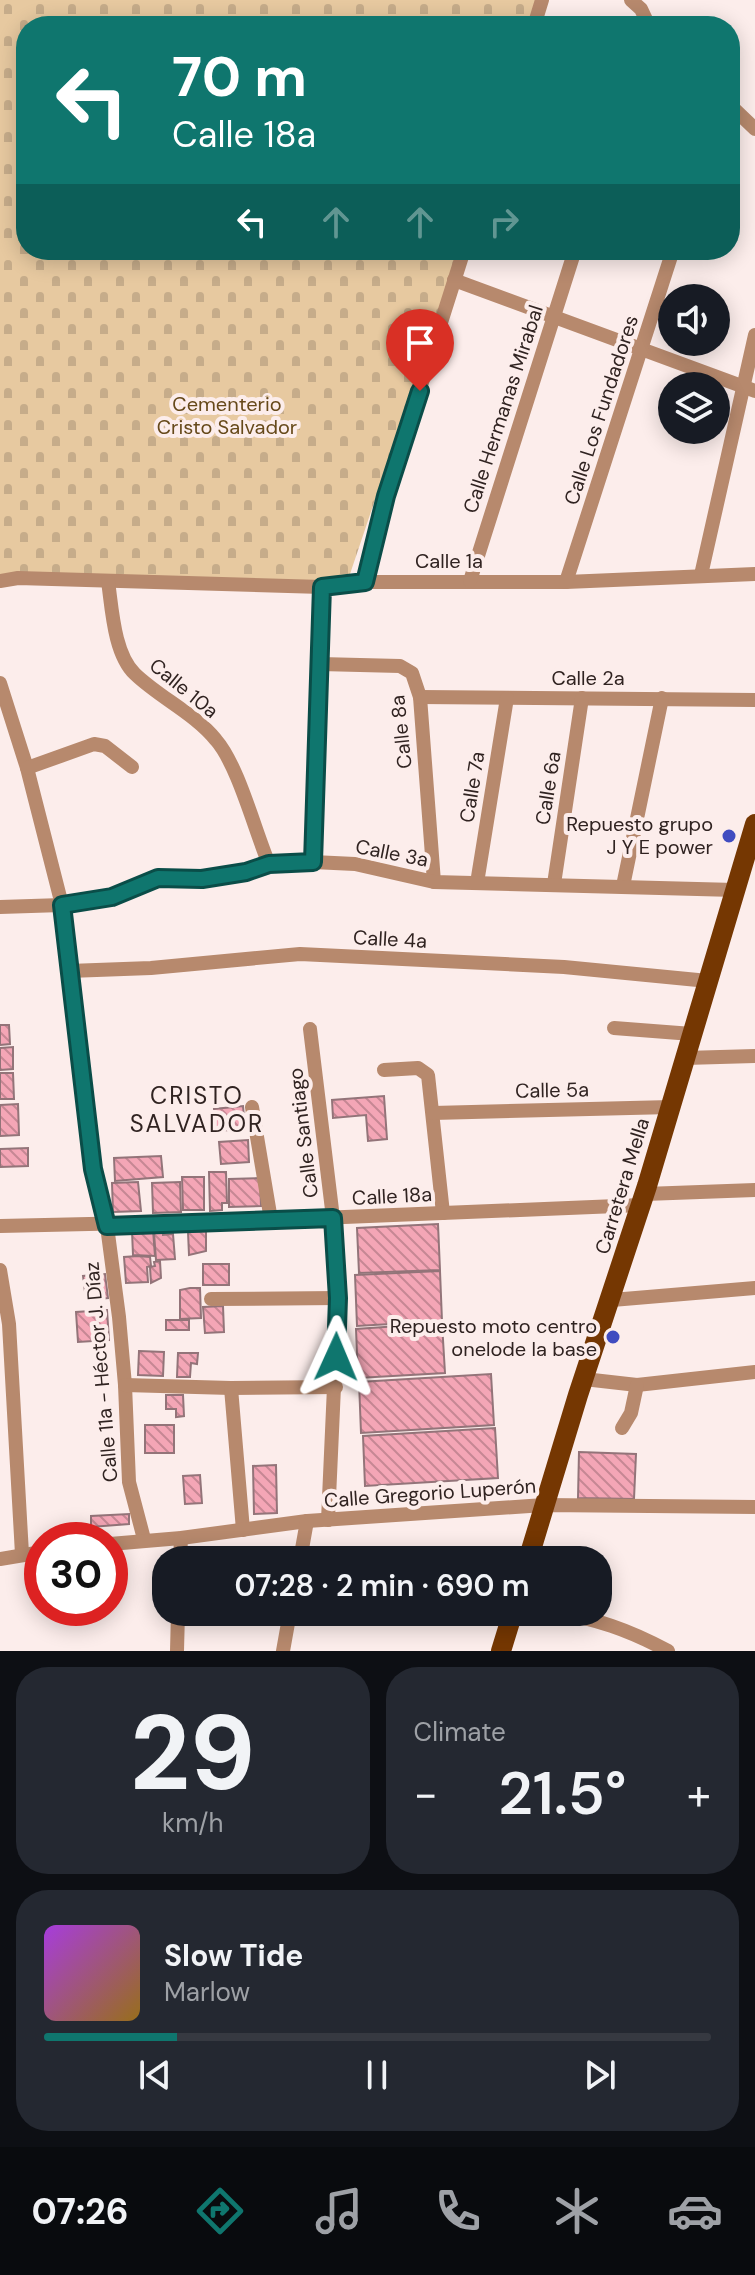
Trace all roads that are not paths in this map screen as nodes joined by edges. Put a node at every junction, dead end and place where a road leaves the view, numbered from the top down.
1 (631, 0) edge
2 (644, 16) edge
3 (740, 115) edge
4 (755, 129) edge
5 (461, 260) edge
6 (572, 260) edge
7 (670, 260) edge
8 (454, 280) junction
9 (553, 316) junction
10 (755, 335) edge
11 (641, 349) junction
12 (749, 389) edge
13 (755, 574) edge
14 (701, 575) junction
15 (0, 581) edge
16 (108, 581) junction
17 (470, 581) junction
18 (365, 582) junction
19 (566, 582) junction
20 (322, 587) junction
21 (320, 664) junction
22 (0, 683) edge
23 (420, 697) junction
24 (507, 698) junction
25 (582, 698) junction
26 (662, 698) junction
27 (755, 700) edge
28 (132, 767) dead end
29 (27, 768) junction
30 (755, 824) edge
31 (313, 862) junction
32 (269, 864) junction
33 (434, 882) junction
34 (477, 883) junction
35 (554, 884) junction
36 (623, 886) junction
37 (735, 890) junction
38 (62, 905) junction
39 (0, 907) edge
40 (69, 971) junction
41 (708, 981) junction
42 (614, 1028) dead end
43 (310, 1029) dead end
44 (692, 1034) junction
45 (755, 1056) edge
46 (685, 1058) junction
47 (384, 1070) dead end
48 (252, 1107) dead end
49 (671, 1107) junction
50 (433, 1113) junction
51 (755, 1190) edge
52 (643, 1200) junction
53 (443, 1213) junction
54 (333, 1218) junction
55 (271, 1220) junction
56 (0, 1226) edge
57 (107, 1226) junction
58 (0, 1270) edge
59 (755, 1288) edge
60 (338, 1298) junction
61 (211, 1299) dead end
62 (612, 1300) junction
63 (4, 1324) edge
64 (755, 1372) edge
65 (584, 1379) junction
66 (125, 1385) junction
67 (637, 1385) junction
68 (336, 1387) junction
69 (231, 1388) junction
70 (622, 1428) dead end
71 (544, 1505) junction
72 (755, 1507) edge
73 (328, 1520) junction
74 (307, 1521) junction
75 (243, 1530) junction
76 (181, 1538) junction
77 (144, 1539) junction
78 (128, 1541) edge
79 (181, 1546) edge
80 (303, 1546) edge
81 (532, 1546) edge
82 (22, 1554) joint
83 (0, 1559) edge
84 (178, 1626) edge
85 (287, 1626) edge
86 (509, 1626) edge
87 (612, 1626) edge
88 (177, 1651) edge
89 (283, 1651) edge
90 (501, 1651) edge
91 (668, 1651) edge

1 - 2 street
3 - 4 street
5 - 8 street
6 - 9 street, Calle Hermanas Mirabal
7 - 11 street, Calle Los Fundadores
8 - 9 street
8 - 18 street
9 - 11 street
9 - 17 street, Calle Hermanas Mirabal
10 - 12 street
11 - 12 street
11 - 19 street, Calle Los Fundadores
12 - 14 street
13 - 14 street, Calle 1a
14 - 19 street, Calle 1a
15 - 16 street, Calle 1a
16 - 20 street, Calle 1a
16 - 32 street, Calle 10a
17 - 18 street, Calle 1a
17 - 19 street, Calle 1a
18 - 20 street, Calle 1a
20 - 21 street
21 - 23 street, Calle 8a
21 - 31 street
22 - 29 street, Calle 11a - Héctor J. Díaz
23 - 24 street, Calle 2a
23 - 33 street, Calle 8a
24 - 25 street, Calle 2a
24 - 34 street, Calle 7a
25 - 26 street, Calle 2a
25 - 35 street, Calle 6a
26 - 27 street, Calle 2a
26 - 36 street
28 - 29 street
29 - 38 street, Calle 11a - Héctor J. Díaz
30 - 37 main road, Carretera Mella
31 - 32 street, Calle 3a
31 - 33 street, Calle 3a
32 - 38 street, Calle 3a
33 - 34 street, Calle 3a
34 - 35 street, Calle 3a
35 - 36 street, Calle 3a
36 - 37 street, Calle 3a
37 - 41 main road, Carretera Mella
38 - 39 street, Calle 3a
38 - 40 street, Calle 11a - Héctor J. Díaz
40 - 41 street, Calle 4a
40 - 57 street, Calle 11a - Héctor J. Díaz
41 - 44 main road, Carretera Mella
42 - 44 street
43 - 54 street, Calle Santiago
44 - 46 main road, Carretera Mella
45 - 46 street
46 - 49 main road, Carretera Mella
47 - 50 street
48 - 55 street
49 - 50 street, Calle 5a
49 - 52 main road, Carretera Mella
50 - 53 street
51 - 52 street, Calle 18a
52 - 53 street, Calle 18a
52 - 62 main road, Carretera Mella
53 - 54 street, Calle 18a
54 - 55 street, Calle 18a
54 - 60 street, Calle Santiago
55 - 57 street, Calle 18a
56 - 57 street, Calle 18a
57 - 66 street, Calle 11a - Héctor J. Díaz
58 - 63 street
59 - 62 street
60 - 61 street
60 - 68 street, Calle Santiago
62 - 65 main road, Carretera Mella
63 - 82 street
64 - 67 street
65 - 67 street
65 - 71 main road, Carretera Mella
66 - 69 street
66 - 77 street, Calle 11a - Héctor J. Díaz
67 - 70 street
68 - 69 street
68 - 73 street, Calle Santiago
69 - 75 street
71 - 72 street, Calle Gregorio Luperón
71 - 73 street, Calle Gregorio Luperón
71 - 81 main road, Carretera Mella
73 - 74 street, Calle Gregorio Luperón
74 - 75 street, Calle Gregorio Luperón
74 - 80 street
75 - 76 street, Calle Gregorio Luperón
76 - 77 street, Calle Gregorio Luperón
76 - 79 street
77 - 78 street, Calle Gregorio Luperón
82 - 83 street
84 - 88 street
85 - 89 street
86 - 90 main road
87 - 91 street

